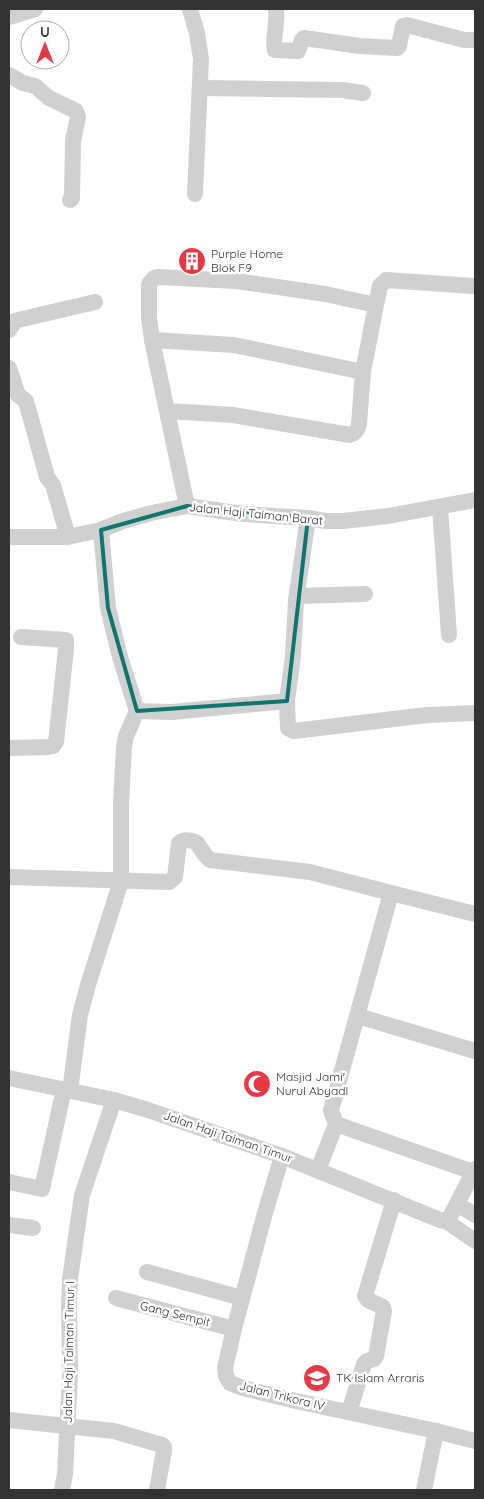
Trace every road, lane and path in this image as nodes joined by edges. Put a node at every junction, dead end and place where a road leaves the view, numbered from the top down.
1 (34, 9) edge
2 (190, 9) edge
3 (276, 9) edge
4 (9, 18) edge
5 (475, 40) edge
6 (9, 74) edge
7 (200, 88) junction
8 (363, 93) dead end
9 (195, 194) dead end
10 (70, 200) dead end
11 (473, 286) dead end
12 (95, 302) dead end
13 (376, 304) junction
14 (9, 330) edge
15 (152, 340) junction
16 (9, 368) edge
17 (363, 372) junction
18 (168, 411) junction
19 (475, 500) edge
20 (187, 506) junction
21 (440, 506) junction
22 (308, 518) junction
23 (101, 530) junction
24 (68, 536) junction
25 (9, 537) edge
26 (365, 594) dead end
27 (297, 596) junction
28 (449, 635) dead end
29 (21, 637) dead end
30 (287, 701) junction
31 (138, 711) junction
32 (475, 713) edge
33 (9, 748) edge
34 (9, 877) edge
35 (121, 881) junction
36 (391, 893) junction
37 (475, 914) edge
38 (358, 1016) junction
39 (475, 1051) edge
40 (9, 1078) edge
41 (67, 1090) junction
42 (114, 1100) junction
43 (336, 1124) junction
44 (282, 1156) junction
45 (318, 1170) junction
46 (474, 1170) edge
47 (9, 1182) edge
48 (394, 1200) junction
49 (457, 1204) junction
50 (475, 1215) edge
51 (443, 1220) junction
52 (9, 1225) edge
53 (33, 1228) dead end
54 (475, 1241) edge
55 (147, 1272) dead end
56 (116, 1298) dead end
57 (242, 1298) junction
58 (234, 1329) junction
59 (349, 1412) junction
60 (9, 1420) edge
61 (67, 1426) junction
62 (436, 1431) junction
63 (475, 1440) edge
64 (62, 1490) edge
65 (157, 1490) edge
66 (424, 1490) edge

1 - 4 street
2 - 7 street
3 - 5 street
6 - 10 street
7 - 8 street
7 - 9 street
11 - 13 street
12 - 14 street
13 - 15 street
13 - 17 street
15 - 17 street
15 - 18 street
16 - 24 street
17 - 18 street
18 - 20 street
19 - 21 street, Jalan Haji Taiman Barat
20 - 22 street, Jalan Haji Taiman Barat
20 - 23 street, Jalan Haji Taiman Barat
21 - 22 street, Jalan Haji Taiman Barat
21 - 28 street
22 - 27 street
23 - 24 street, Jalan Haji Taiman Barat
23 - 31 street
24 - 25 street, Jalan Haji Taiman Barat
26 - 27 street
27 - 30 street
29 - 33 street
30 - 31 street
30 - 32 street
31 - 35 street
34 - 35 street
35 - 36 street
35 - 41 street
36 - 37 street
36 - 38 street
38 - 39 street
38 - 43 street
40 - 41 street, Jalan Haji Taiman Timur
41 - 42 street, Jalan Haji Taiman Timur
41 - 47 street
42 - 44 street, Jalan Haji Taiman Timur
42 - 61 street, Jalan Haji Taiman Timur I
43 - 45 street
43 - 46 street
44 - 45 street, Jalan Haji Taiman Timur
44 - 57 street, Jalan Trikora IV
45 - 48 street, Jalan Haji Taiman Timur
46 - 49 street
48 - 51 street, Jalan Haji Taiman Timur
48 - 59 street
49 - 50 street
49 - 51 street
51 - 54 street, Jalan Haji Taiman Timur
52 - 53 street
55 - 57 street
56 - 58 street, Gang Sempit
57 - 58 street, Jalan Trikora IV
58 - 59 street, Jalan Trikora IV
59 - 62 street, Jalan Trikora IV
60 - 61 street
61 - 64 street, Jalan Haji Taiman Timur I
61 - 65 street
62 - 63 street, Jalan Trikora IV
62 - 66 street

